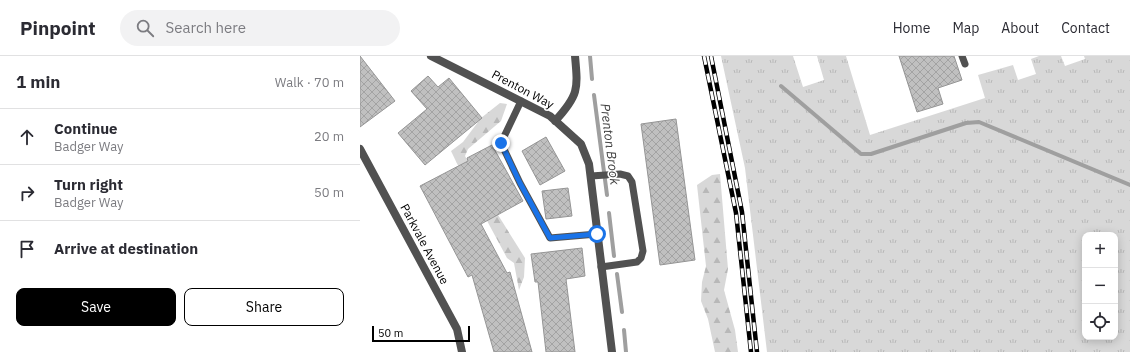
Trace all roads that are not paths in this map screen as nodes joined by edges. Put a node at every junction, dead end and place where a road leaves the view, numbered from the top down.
1 (431, 56) edge
2 (575, 56) edge
3 (962, 56) edge
4 (965, 64) dead end
5 (521, 101) junction
6 (556, 121) junction
7 (360, 149) edge
8 (591, 176) junction
9 (597, 234) junction
10 (601, 267) junction
11 (462, 352) edge
12 (612, 352) edge

1 - 5 street, Prenton Way
2 - 6 street
3 - 4 lane
5 - 6 street, Prenton Way
5 - 9 lane
6 - 8 street, Prenton Way
7 - 11 street, Parkvale Avenue
8 - 9 street, Prenton Way
8 - 10 lane
9 - 10 street, Prenton Way
10 - 12 street, Prenton Way

